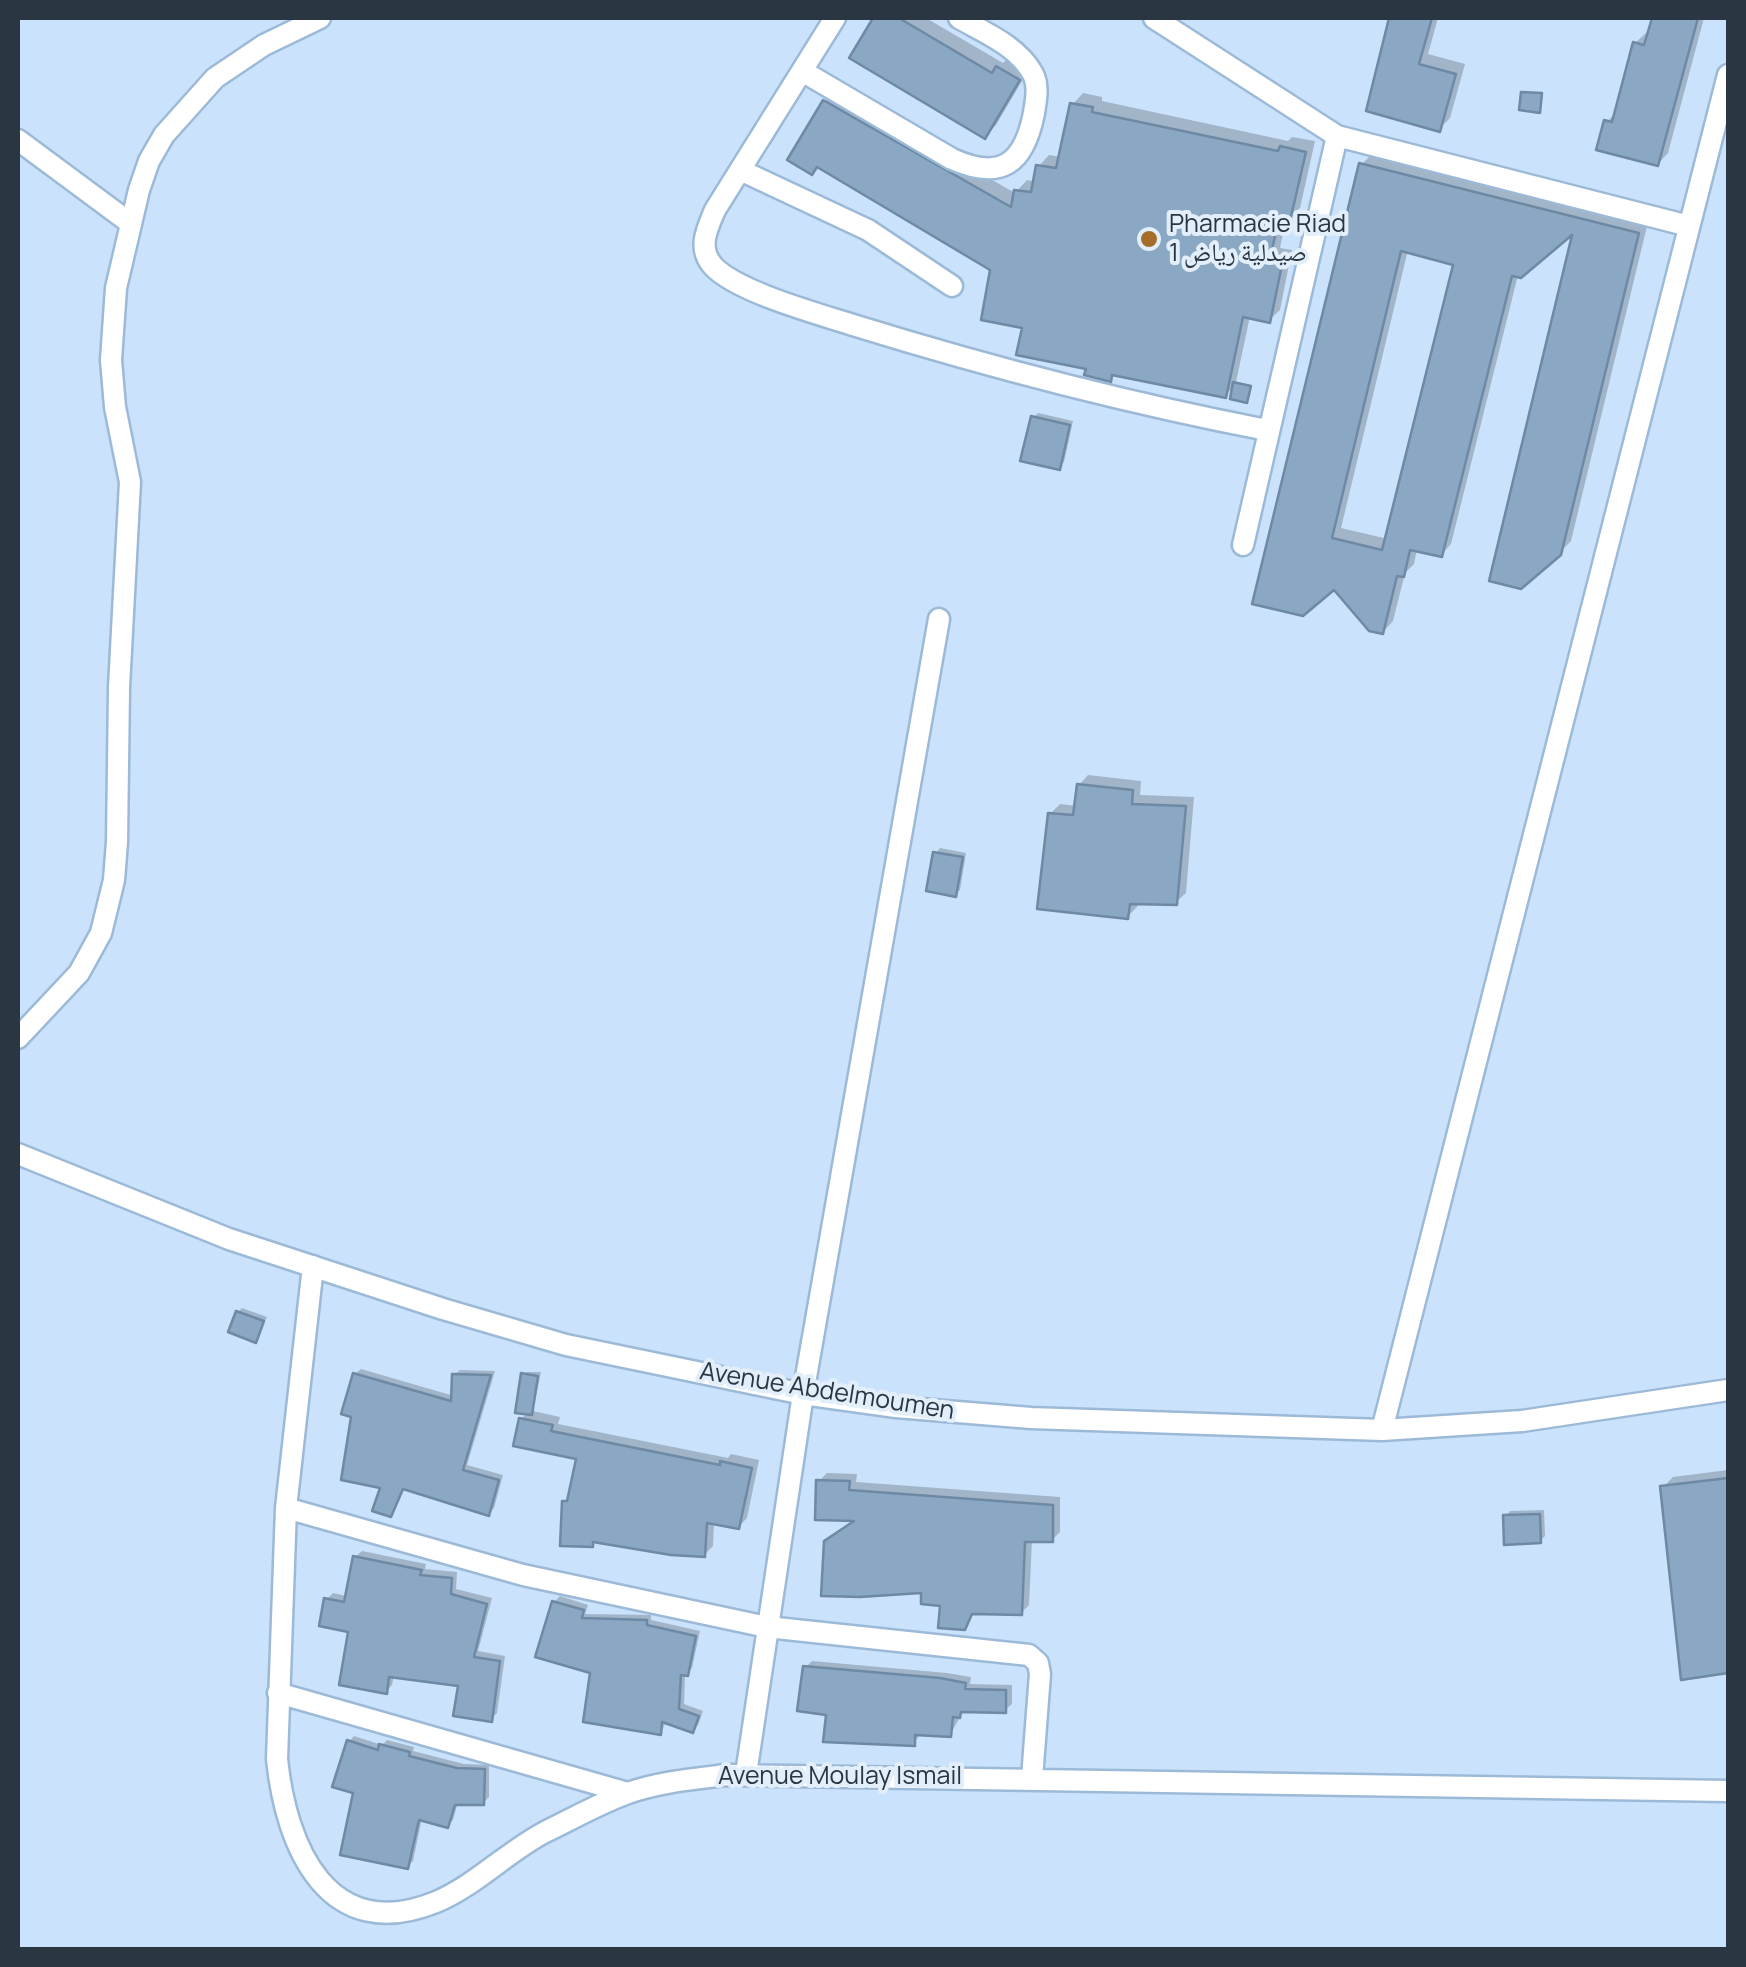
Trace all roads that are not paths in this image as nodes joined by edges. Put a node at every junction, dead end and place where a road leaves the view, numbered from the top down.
1 (320, 18) edge
2 (834, 18) edge
3 (959, 18) edge
4 (1154, 18) edge
5 (802, 71) junction
6 (1728, 75) edge
7 (1337, 136) junction
8 (18, 140) edge
9 (740, 170) junction
10 (130, 223) junction
11 (1689, 226) junction
12 (952, 286) dead end
13 (1267, 430) junction
14 (1242, 545) dead end
15 (939, 619) dead end
16 (18, 1038) edge
17 (18, 1154) edge
18 (313, 1266) junction
19 (1728, 1390) edge
20 (804, 1394) junction
21 (1382, 1430) junction
22 (286, 1508) junction
23 (766, 1627) junction
24 (278, 1693) junction
25 (746, 1774) junction
26 (1032, 1778) junction
27 (1728, 1792) edge
28 (628, 1793) junction

1 - 10 street
2 - 5 street
3 - 5 street
4 - 7 street
5 - 9 street
6 - 11 street
7 - 11 street
7 - 13 street
8 - 10 street
9 - 12 street
9 - 13 street
10 - 16 street
11 - 21 street
13 - 14 street
15 - 20 street
17 - 18 street, Avenue Abdelmoumen
18 - 20 street, Avenue Abdelmoumen
18 - 22 street, Avenue Moulay Ismail
19 - 21 street, Avenue Abdelmoumen
20 - 21 street, Avenue Abdelmoumen
20 - 23 street
22 - 23 street
22 - 24 street, Avenue Moulay Ismail
23 - 25 street
23 - 26 street
24 - 28 street
24 - 28 street, Avenue Moulay Ismail
25 - 26 street, Avenue Moulay Ismail
25 - 28 street, Avenue Moulay Ismail
26 - 27 street, Avenue Moulay Ismail

